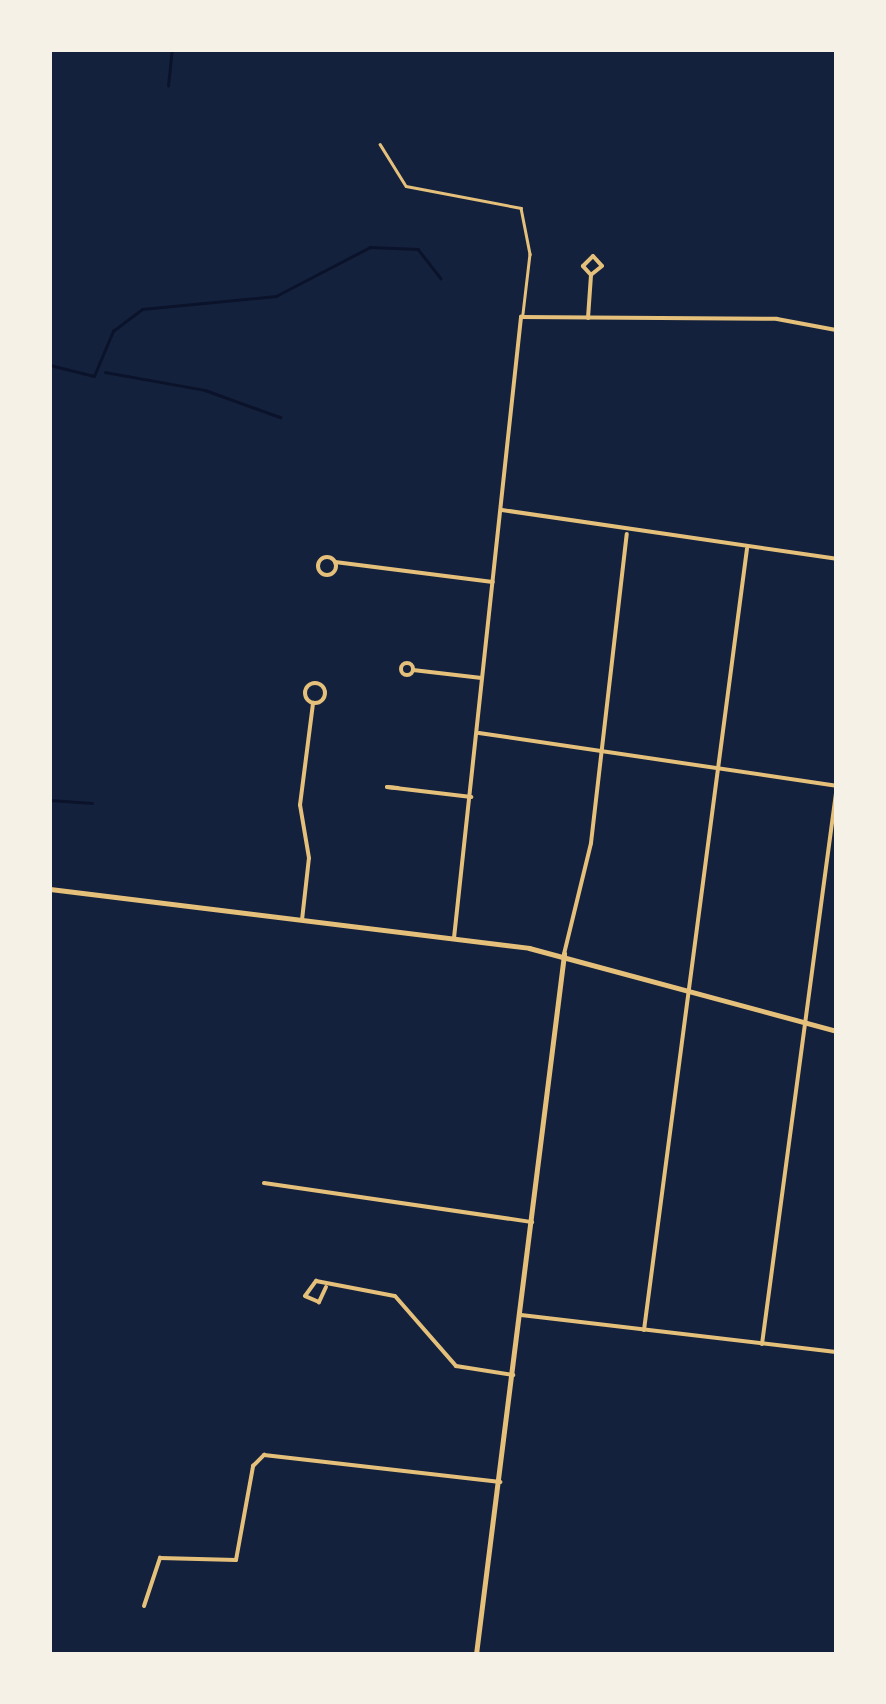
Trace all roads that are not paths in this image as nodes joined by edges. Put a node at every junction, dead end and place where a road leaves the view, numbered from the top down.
1 (380, 144) dead end
2 (592, 275) dead end
3 (523, 314) junction
4 (588, 318) junction
5 (836, 330) edge
6 (502, 510) junction
7 (627, 534) junction
8 (747, 549) junction
9 (836, 559) edge
10 (335, 562) dead end
11 (494, 582) junction
12 (414, 670) dead end
13 (482, 678) junction
14 (313, 702) dead end
15 (479, 733) junction
16 (601, 749) junction
17 (720, 770) junction
18 (836, 786) edge
19 (398, 788) dead end
20 (836, 793) edge
21 (471, 797) junction
22 (833, 852) edge
23 (50, 890) edge
24 (302, 920) junction
25 (454, 938) junction
26 (564, 954) junction
27 (686, 987) junction
28 (804, 1022) junction
29 (836, 1031) edge
30 (264, 1183) dead end
31 (532, 1222) junction
32 (326, 1288) junction
33 (521, 1315) junction
34 (644, 1330) junction
35 (762, 1344) junction
36 (836, 1352) edge
37 (513, 1375) junction
38 (500, 1482) junction
39 (144, 1606) dead end
40 (476, 1654) edge

1 - 3 lane
2 - 4 street
3 - 4 street
3 - 6 street
4 - 5 street
6 - 7 street
6 - 11 street
7 - 8 street
7 - 16 street
8 - 9 street
8 - 17 street
10 - 11 street
11 - 13 street
12 - 13 street
13 - 15 street
14 - 24 street
15 - 16 street
15 - 21 street
16 - 17 street
16 - 26 street
17 - 18 street
17 - 27 street
19 - 21 street
20 - 22 street
21 - 25 street
22 - 28 street
23 - 24 main road
24 - 25 main road
25 - 26 main road
26 - 27 main road
26 - 31 main road
27 - 28 main road
27 - 34 street
28 - 29 main road
28 - 35 street
30 - 31 street
31 - 33 main road
32 - 32 street
32 - 37 street
33 - 34 street
33 - 37 main road
34 - 35 street
35 - 36 street
37 - 38 main road
38 - 39 street
38 - 40 main road

